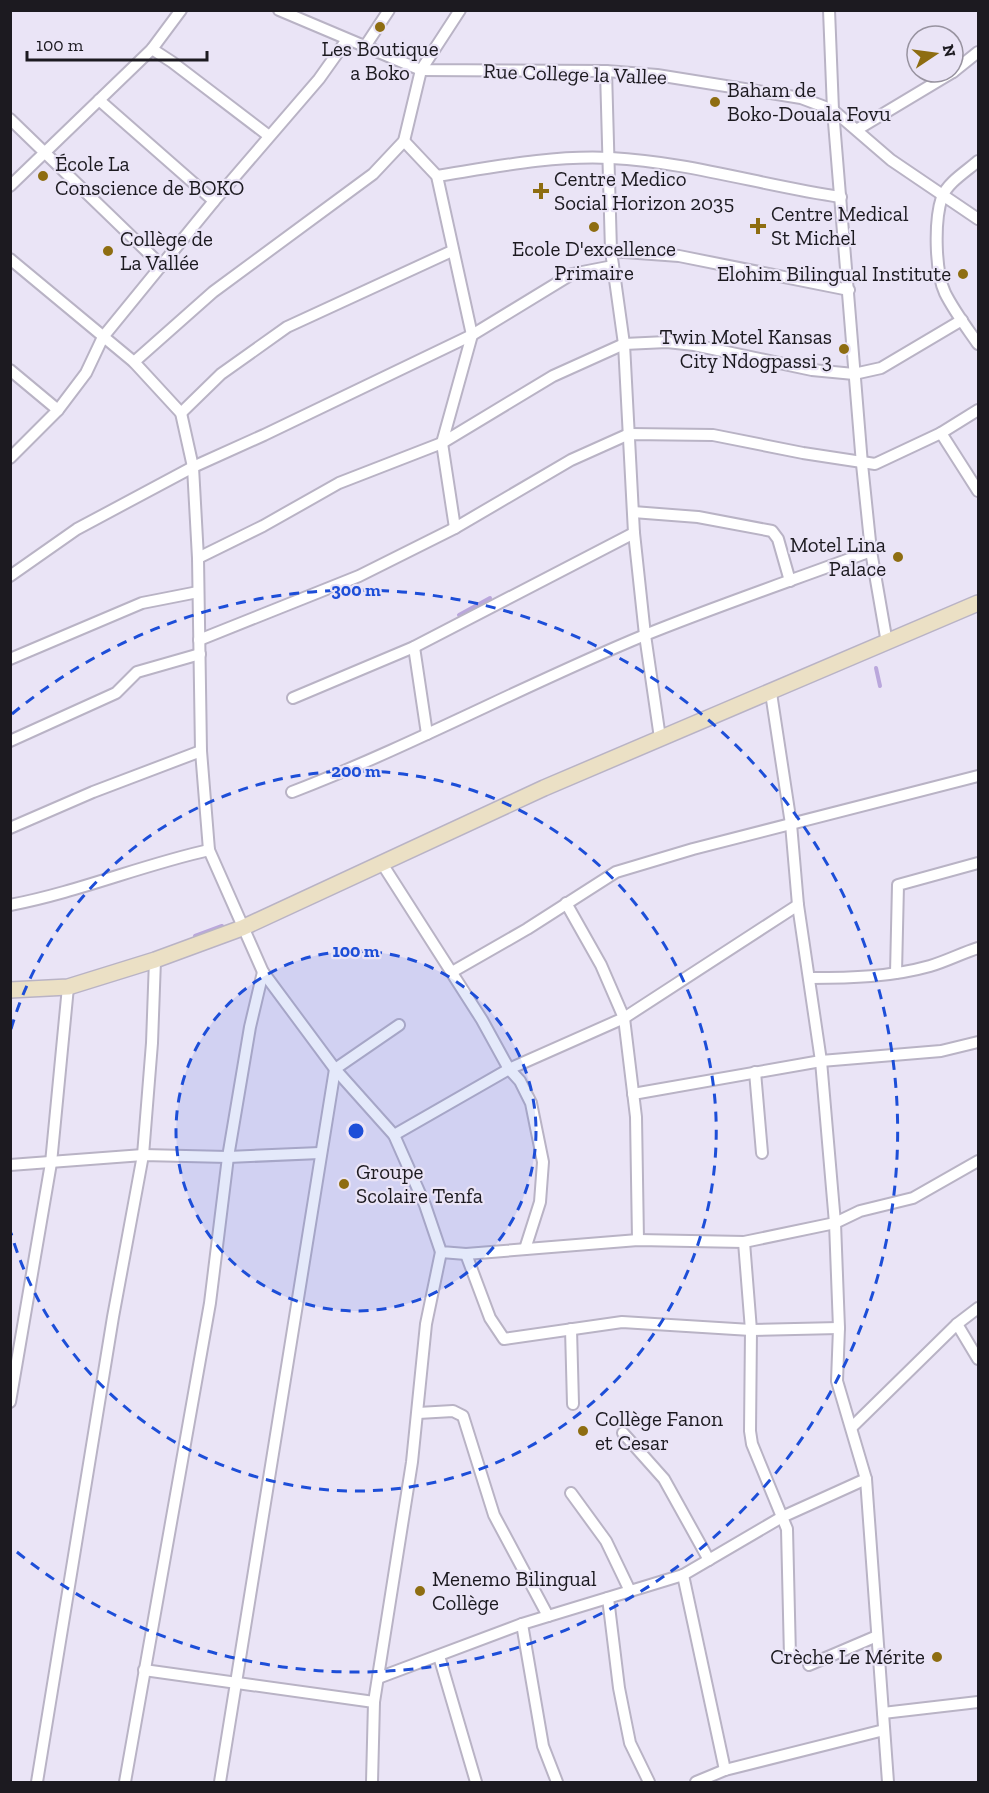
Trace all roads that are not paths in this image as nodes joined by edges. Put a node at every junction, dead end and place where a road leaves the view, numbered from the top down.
1 (181, 10) edge
2 (389, 10) edge
3 (460, 10) edge
4 (828, 10) edge
5 (283, 12) edge
6 (346, 40) junction
7 (364, 48) junction
8 (152, 49) junction
9 (978, 52) edge
10 (965, 62) edge
11 (421, 70) junction
12 (606, 71) junction
13 (933, 84) edge
14 (99, 100) junction
15 (833, 110) junction
16 (10, 119) edge
17 (858, 129) junction
18 (269, 136) junction
19 (404, 141) junction
20 (45, 151) junction
21 (610, 158) junction
22 (978, 161) edge
23 (437, 176) junction
24 (10, 186) edge
25 (943, 196) junction
26 (841, 197) junction
27 (214, 201) junction
28 (978, 219) edge
29 (452, 251) junction
30 (611, 251) junction
31 (10, 259) edge
32 (162, 266) junction
33 (613, 266) junction
34 (849, 290) junction
35 (962, 320) junction
36 (472, 335) junction
37 (103, 337) junction
38 (624, 344) junction
39 (978, 344) edge
40 (134, 362) junction
41 (10, 370) edge
42 (854, 374) junction
43 (58, 410) junction
44 (978, 410) edge
45 (181, 413) junction
46 (941, 433) junction
47 (629, 434) junction
48 (442, 443) junction
49 (10, 458) edge
50 (862, 464) junction
51 (193, 467) junction
52 (978, 491) edge
53 (633, 513) junction
54 (455, 528) junction
55 (634, 533) junction
56 (871, 551) junction
57 (198, 558) junction
58 (10, 576) edge
59 (790, 581) junction
60 (198, 592) junction
61 (978, 603) edge
62 (645, 635) junction
63 (199, 640) junction
64 (887, 643) junction
65 (414, 647) junction
66 (200, 654) junction
67 (10, 659) edge
68 (771, 693) junction
69 (293, 698) dead end
70 (427, 734) junction
71 (660, 738) junction
72 (10, 741) edge
73 (201, 751) junction
74 (978, 776) edge
75 (292, 792) dead end
76 (791, 824) junction
77 (10, 828) edge
78 (209, 850) junction
79 (381, 862) junction
80 (978, 863) edge
81 (566, 903) junction
82 (10, 905) edge
83 (798, 905) junction
84 (242, 928) junction
85 (978, 948) edge
86 (155, 960) junction
87 (263, 972) junction
88 (452, 972) junction
89 (896, 974) junction
90 (810, 978) junction
91 (68, 987) junction
92 (10, 990) edge
93 (624, 1018) junction
94 (399, 1025) dead end
95 (978, 1042) edge
96 (821, 1061) junction
97 (335, 1069) junction
98 (509, 1069) junction
99 (755, 1072) junction
100 (633, 1094) junction
101 (394, 1134) junction
102 (320, 1153) junction
103 (762, 1153) dead end
104 (143, 1155) junction
105 (228, 1157) junction
106 (978, 1161) edge
107 (51, 1163) junction
108 (10, 1166) edge
109 (835, 1222) junction
110 (638, 1240) junction
111 (744, 1242) junction
112 (525, 1249) junction
113 (441, 1252) junction
114 (466, 1254) junction
115 (978, 1308) edge
116 (957, 1324) junction
117 (838, 1328) junction
118 (571, 1329) junction
119 (751, 1330) junction
120 (978, 1359) edge
121 (10, 1402) edge
122 (573, 1404) dead end
123 (418, 1413) junction
124 (852, 1427) junction
125 (623, 1433) dead end
126 (866, 1479) junction
127 (571, 1493) dead end
128 (782, 1517) junction
129 (709, 1560) junction
130 (683, 1575) junction
131 (630, 1591) junction
132 (608, 1598) junction
133 (548, 1616) junction
134 (522, 1624) junction
135 (877, 1636) junction
136 (439, 1656) junction
137 (790, 1657) dead end
138 (808, 1665) dead end
139 (144, 1670) junction
140 (378, 1678) junction
141 (236, 1684) junction
142 (374, 1701) junction
143 (978, 1702) edge
144 (883, 1713) junction
145 (884, 1731) junction
146 (725, 1770) junction
147 (37, 1782) edge
148 (125, 1782) edge
149 (220, 1782) edge
150 (372, 1782) edge
151 (477, 1782) edge
152 (557, 1782) edge
153 (648, 1782) edge
154 (697, 1782) edge
155 (888, 1782) edge

1 - 8 street
2 - 7 street
3 - 11 street
4 - 15 street
5 - 6 street
6 - 7 street
6 - 18 street
7 - 11 street
8 - 14 street
8 - 18 street
9 - 10 street
11 - 12 street, Rue College la Vallee
11 - 19 street
12 - 15 street, Rue College la Vallee
12 - 21 street
13 - 17 street
14 - 20 street
14 - 27 street
15 - 17 street, Rue College la Vallee
15 - 26 street
16 - 20 street
17 - 25 street, Rue College la Vallee
18 - 27 street
19 - 23 street
19 - 40 street
20 - 24 street
20 - 32 street
21 - 23 street
21 - 26 street
21 - 30 street
22 - 25 street
23 - 29 street
25 - 28 street, Rue College la Vallee
25 - 35 street
26 - 34 street
27 - 32 street
29 - 36 street
29 - 45 street
30 - 33 street
30 - 34 street
31 - 37 street
32 - 37 street
33 - 36 street
33 - 38 street
34 - 42 street
35 - 39 street
35 - 42 street
36 - 48 street
36 - 51 street
37 - 40 street
37 - 43 street
38 - 42 street
38 - 47 street
38 - 48 street
40 - 45 street
41 - 43 street
42 - 50 street
43 - 49 street
44 - 46 street
45 - 51 street
46 - 50 street
46 - 52 street
47 - 50 street
47 - 53 street
47 - 54 street
48 - 54 street
48 - 57 street
50 - 56 street
51 - 57 street
51 - 58 street
53 - 55 street
53 - 59 street
54 - 63 street
55 - 62 street
55 - 65 street
56 - 59 street
56 - 64 street
57 - 60 street
59 - 62 street
60 - 63 street
60 - 67 street
61 - 64 main road
62 - 70 street
62 - 71 street
63 - 66 street
64 - 68 main road
65 - 69 street
65 - 70 street
66 - 72 street
66 - 73 street
68 - 71 main road
68 - 76 street
70 - 75 street
71 - 79 main road
73 - 77 street
73 - 78 street
74 - 76 street
76 - 81 street
76 - 83 street
78 - 82 street
78 - 84 street
79 - 84 main road
79 - 88 street
80 - 89 street
81 - 88 street
81 - 93 street
83 - 90 street
83 - 93 street
84 - 86 main road
84 - 87 street
85 - 89 street
86 - 91 main road
86 - 104 street
87 - 97 street
87 - 105 street
88 - 98 street
89 - 90 street
90 - 96 street
91 - 92 main road
91 - 107 street
93 - 98 street
93 - 100 street
94 - 97 street
95 - 96 street
96 - 99 street
96 - 109 street
97 - 101 street
97 - 102 street
98 - 101 street
98 - 112 street
99 - 100 street
99 - 103 street
100 - 110 street
101 - 113 street
102 - 105 street
102 - 141 street
104 - 105 street
104 - 107 street
104 - 147 street
105 - 139 street
106 - 109 street
107 - 108 street
107 - 121 street
109 - 111 street
109 - 117 street
110 - 111 street
110 - 112 street
111 - 119 street
112 - 114 street
113 - 114 street
113 - 123 street
114 - 118 street
115 - 116 street
116 - 120 street
116 - 124 street
117 - 119 street
117 - 124 street
118 - 119 street
118 - 122 street
119 - 128 street
123 - 133 street
123 - 140 street
124 - 126 street
125 - 129 street
126 - 128 street
126 - 135 street
127 - 131 street
128 - 129 street
128 - 137 street
129 - 130 street
130 - 131 street
130 - 146 street
131 - 132 street
132 - 133 street
132 - 153 street
133 - 134 street
134 - 136 street
134 - 152 street
135 - 138 street
135 - 144 street
136 - 140 street
136 - 151 street
139 - 141 street
139 - 148 street
140 - 142 street
141 - 142 street
141 - 149 street
142 - 150 street
143 - 144 street
144 - 145 street
145 - 146 street
145 - 155 street
146 - 154 street

